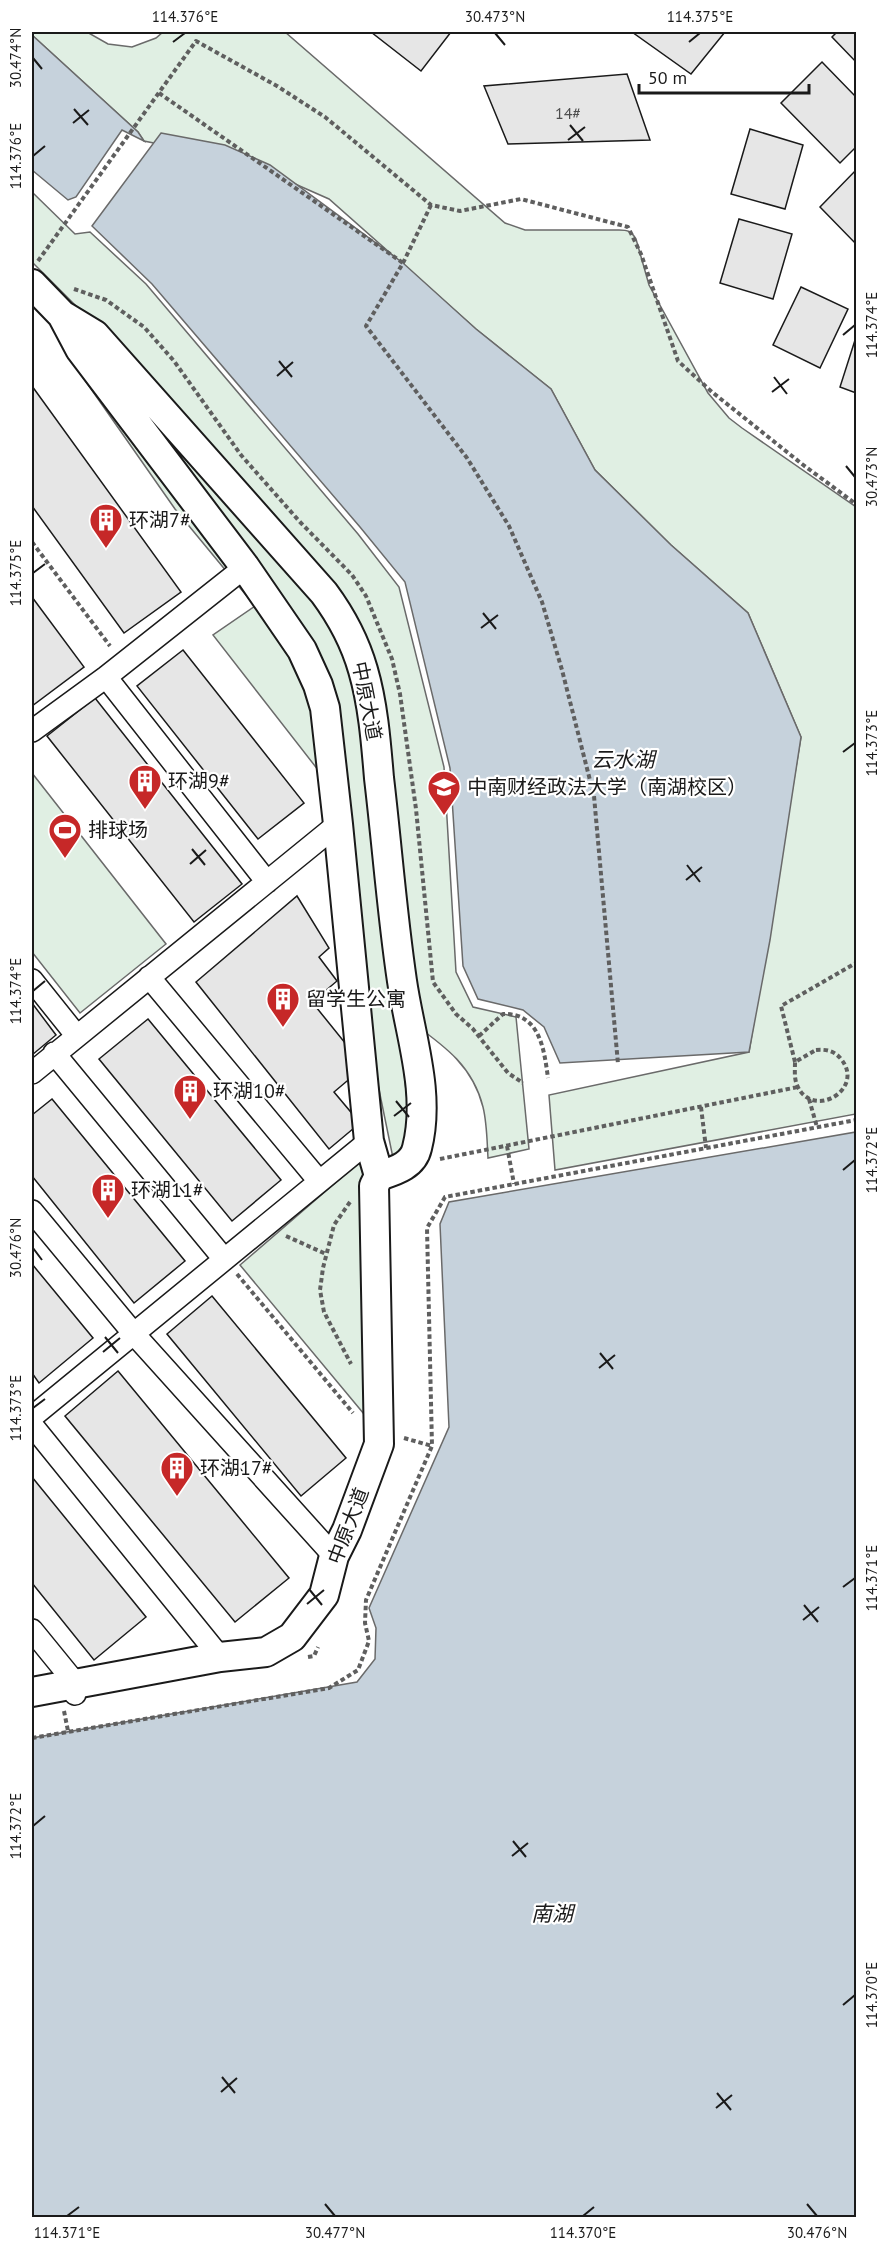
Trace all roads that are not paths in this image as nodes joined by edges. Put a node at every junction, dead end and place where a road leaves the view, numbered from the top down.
1 (36, 271) edge
2 (62, 315) junction
3 (245, 567) junction
4 (115, 670) junction
5 (32, 731) edge
6 (339, 824) junction
7 (267, 882) junction
8 (149, 977) junction
9 (32, 980) edge
10 (76, 1035) junction
11 (54, 1053) junction
12 (32, 1073) edge
13 (369, 1141) junction
14 (319, 1181) junction
15 (376, 1181) junction
16 (32, 1211) edge
17 (224, 1259) junction
18 (134, 1334) junction
19 (32, 1417) edge
20 (32, 1425) edge
21 (334, 1557) junction
22 (32, 1630) edge
23 (220, 1657) junction
24 (32, 1692) edge
25 (71, 1694) junction

1 - 2 main road, 中原大道
2 - 3 main road, 中原大道
2 - 15 main road, 中原大道
3 - 4 street
3 - 6 main road, 中原大道
4 - 5 street
4 - 7 street
6 - 7 street
6 - 13 main road, 中原大道
7 - 8 street
8 - 10 street
8 - 14 street
9 - 10 street
10 - 11 street
11 - 12 street
11 - 17 street
13 - 14 street
13 - 15 main road, 中原大道
14 - 17 street
15 - 21 main road, 中原大道
16 - 18 street
17 - 18 street
18 - 19 street
18 - 21 street
20 - 23 street
21 - 23 main road, 中原大道
22 - 25 street
23 - 25 main road, 中原大道
24 - 25 main road, 中原大道

